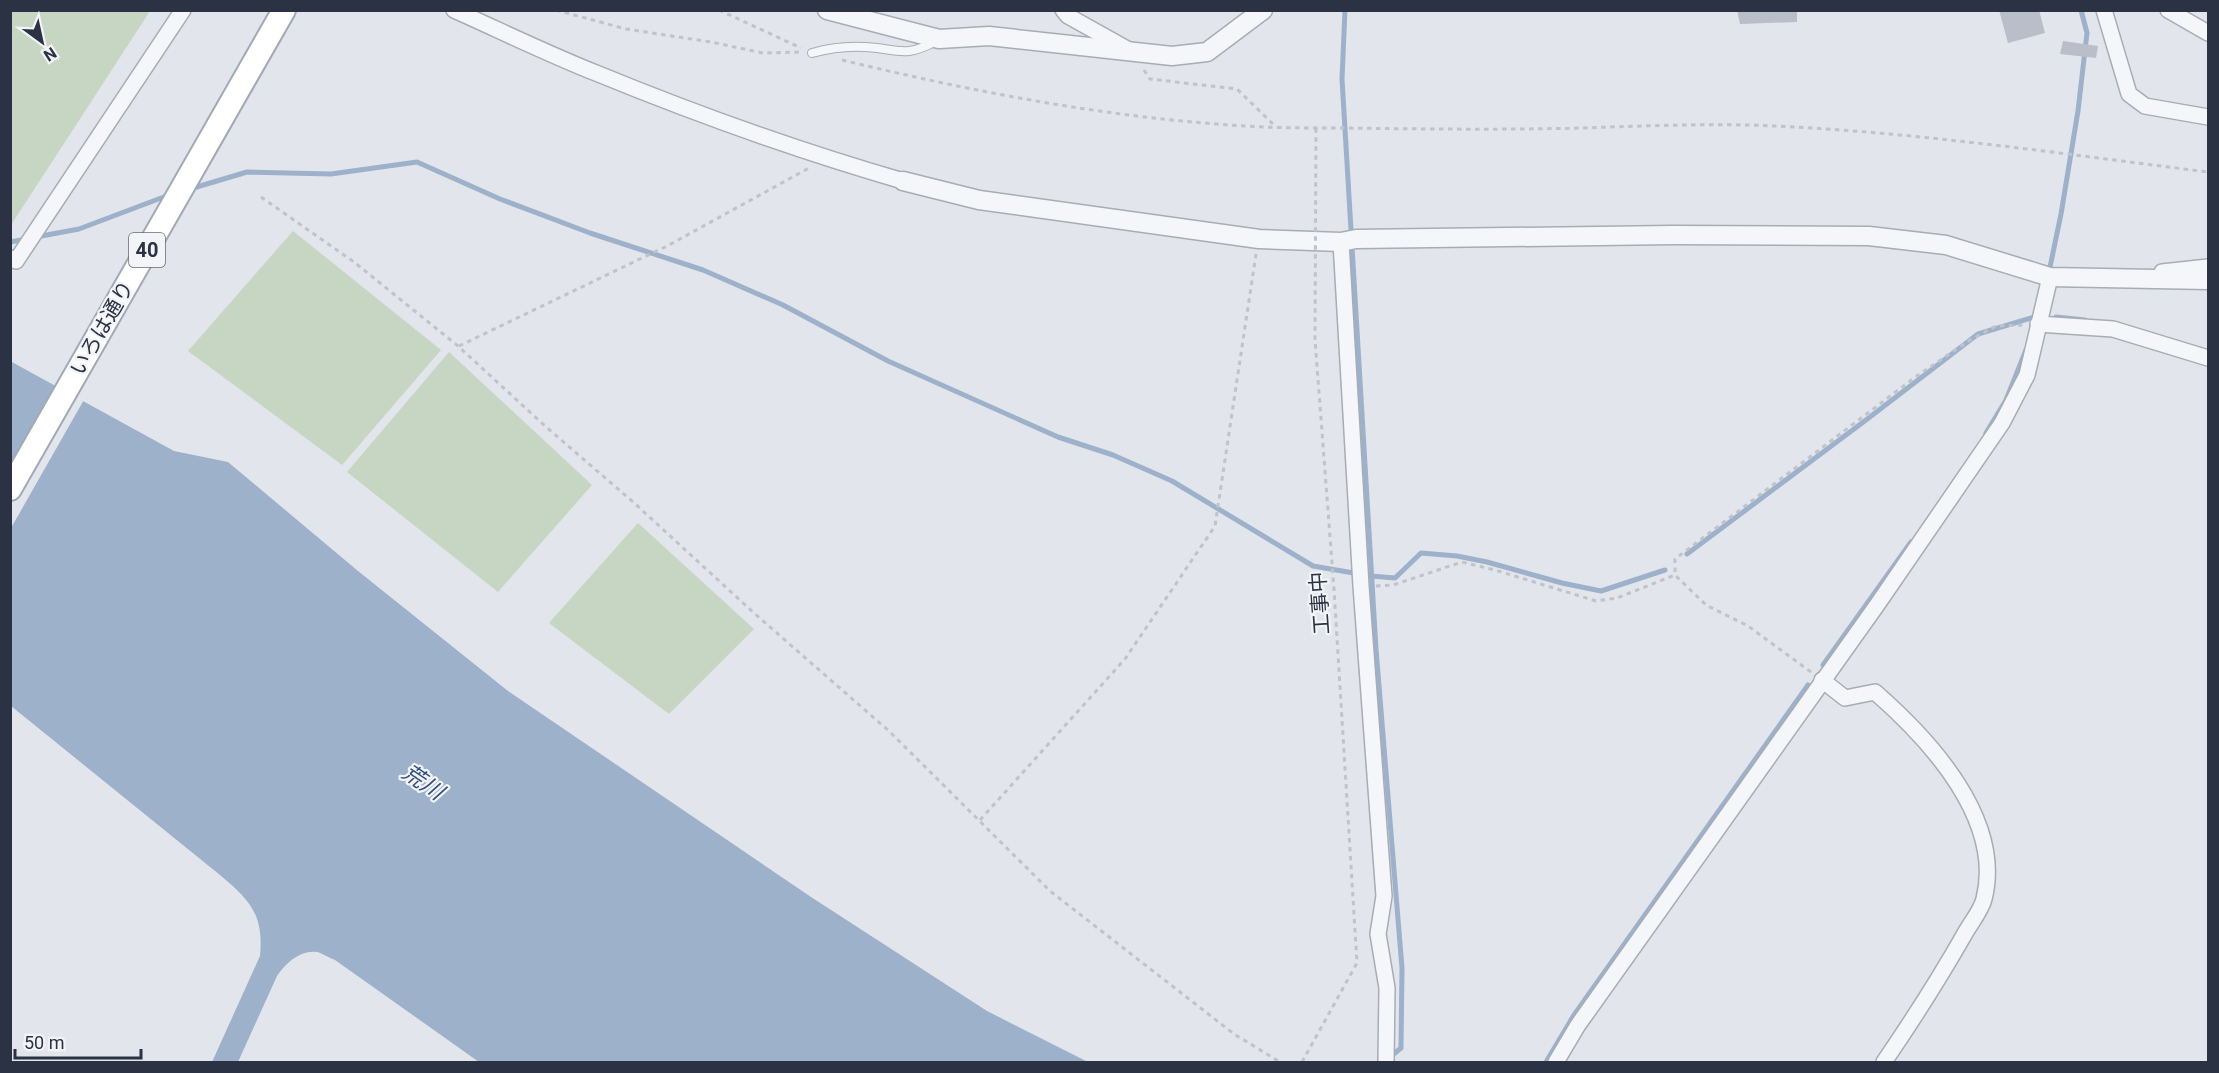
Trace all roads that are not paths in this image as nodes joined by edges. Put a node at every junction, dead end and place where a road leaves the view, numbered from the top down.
1 (183, 10) edge
2 (284, 10) edge
3 (454, 10) edge
4 (827, 10) edge
5 (1062, 10) edge
6 (1263, 10) edge
7 (2104, 10) edge
8 (2168, 10) edge
9 (2208, 33) edge
10 (939, 39) junction
11 (1130, 51) junction
12 (812, 53) road end
13 (2208, 117) edge
14 (903, 181) joint
15 (1346, 241) junction
16 (10, 258) edge
17 (2208, 267) edge
18 (2044, 275) junction
19 (2096, 278) junction
20 (2208, 280) edge
21 (2033, 324) junction
22 (2208, 358) edge
23 (10, 489) edge
24 (1822, 680) junction
25 (1386, 1055) edge
26 (1556, 1062) edge
27 (1884, 1062) edge

1 - 16 street
2 - 23 main road, いろは通り / 40
3 - 14 street
4 - 10 street
5 - 11 street
6 - 11 street
7 - 13 street
8 - 9 street
10 - 11 street
10 - 12 lane
14 - 15 street
15 - 18 street
15 - 25 street
17 - 19 street
18 - 19 street
18 - 21 street
19 - 20 street
21 - 22 street
21 - 24 street
24 - 26 street
24 - 27 street

